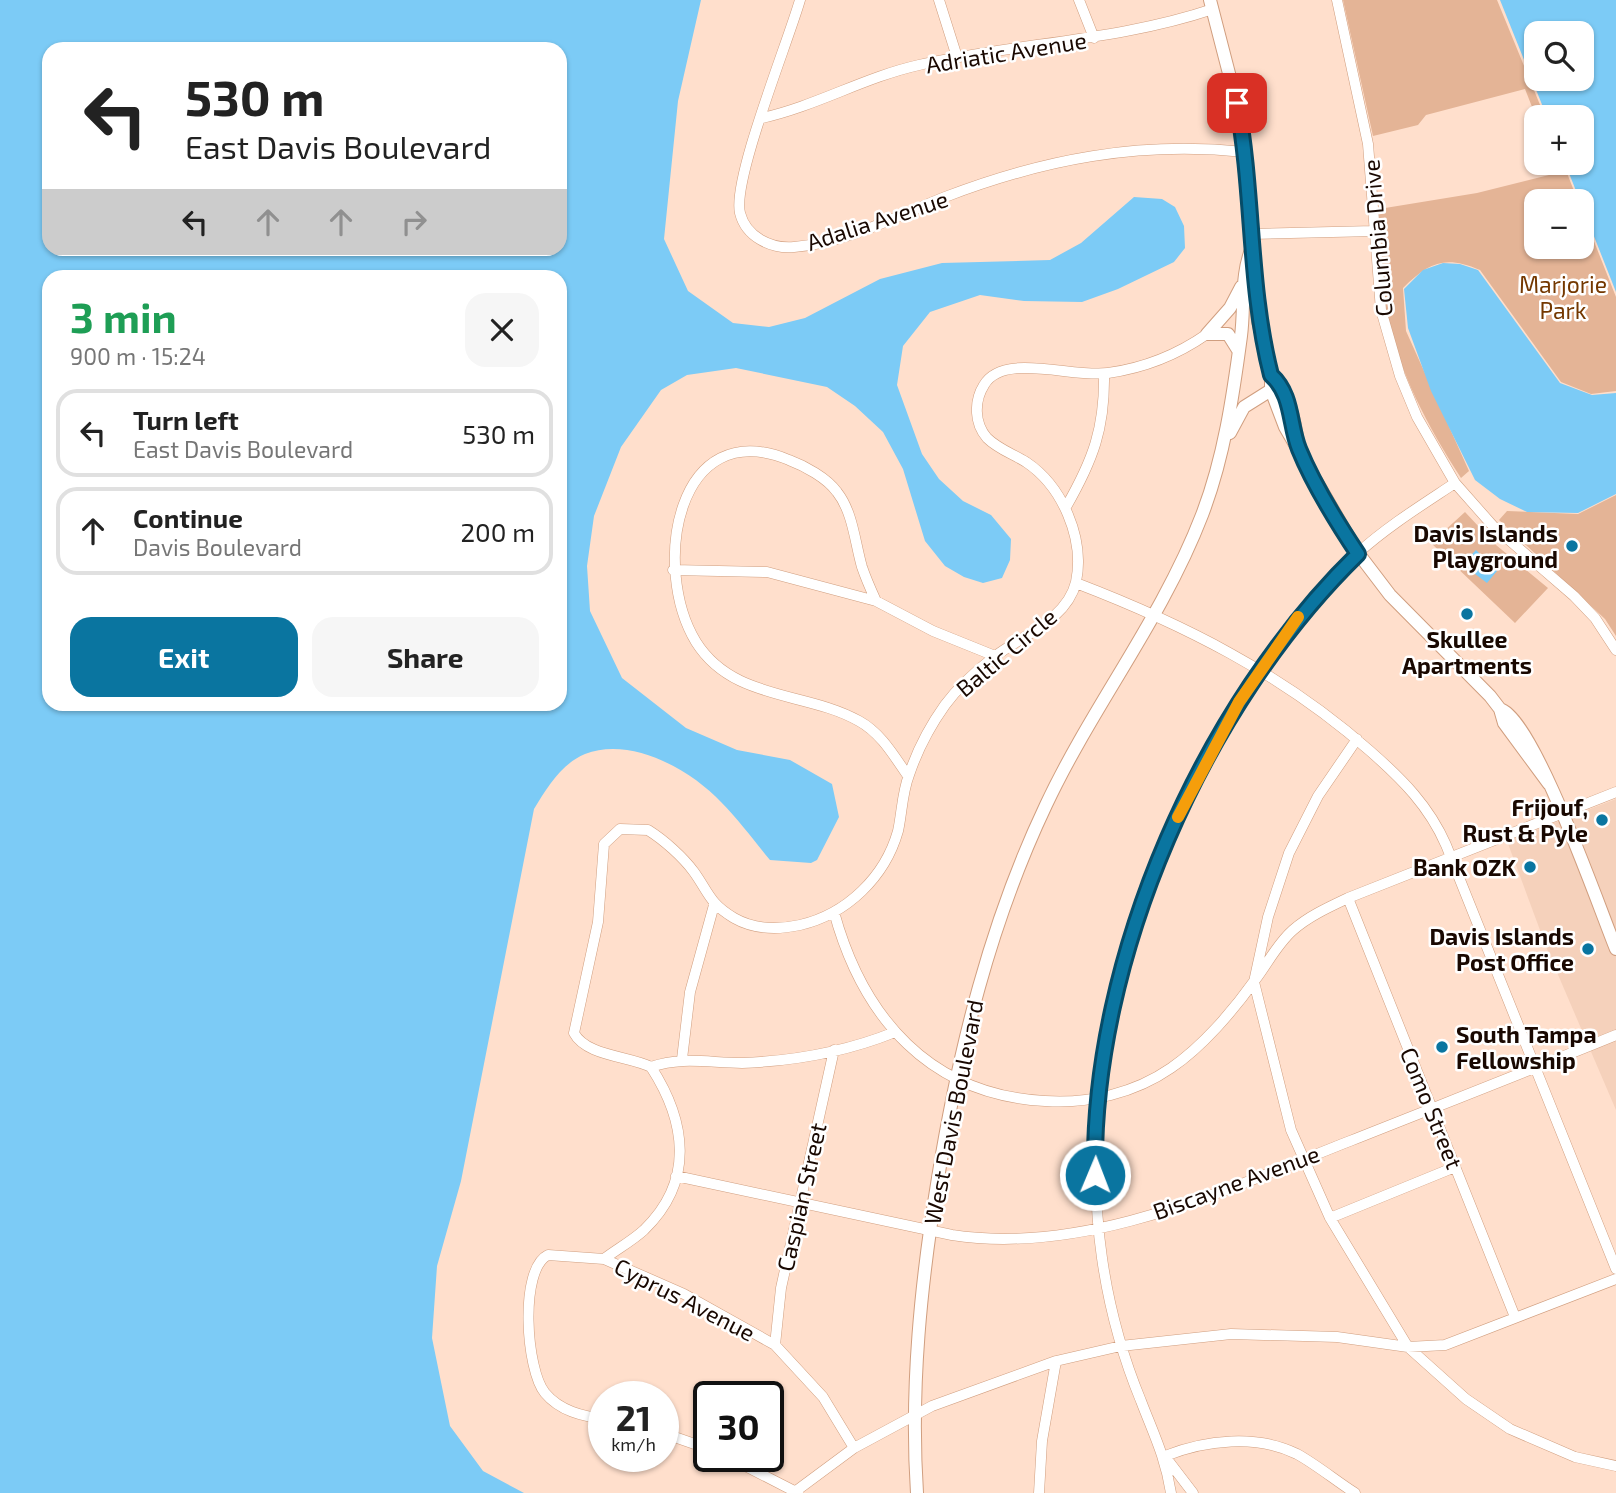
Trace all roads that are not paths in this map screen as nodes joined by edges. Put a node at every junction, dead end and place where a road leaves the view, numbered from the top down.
1 (800, 0) edge
2 (939, 0) edge
3 (1079, 0) edge
4 (1337, 0) edge
5 (1212, 4) edge
6 (1094, 38) junction
7 (957, 57) junction
8 (762, 118) junction
9 (1245, 152) junction
10 (1374, 231) junction
11 (1253, 240) junction
12 (1244, 280) junction
13 (1207, 334) junction
14 (1239, 354) junction
15 (1104, 374) junction
16 (1271, 375) junction
17 (1271, 390) junction
18 (1298, 447) junction
19 (1223, 450) junction
20 (1455, 483) junction
21 (1066, 507) junction
22 (1358, 554) junction
23 (673, 570) junction
24 (1076, 583) junction
25 (876, 601) junction
26 (1156, 615) junction
27 (1616, 650) edge
28 (995, 656) junction
29 (1260, 669) junction
30 (1357, 739) junction
31 (908, 776) junction
32 (1616, 792) edge
33 (1561, 814) junction
34 (1451, 857) junction
35 (1348, 898) junction
36 (714, 905) junction
37 (834, 912) junction
38 (1616, 949) edge
39 (1254, 982) junction
40 (895, 1032) junction
41 (1616, 1035) edge
42 (834, 1050) junction
43 (682, 1059) junction
44 (652, 1067) junction
45 (1535, 1067) junction
46 (955, 1079) junction
47 (1099, 1098) junction
48 (1432, 1108) junction
49 (1303, 1159) junction
50 (1455, 1167) junction
51 (676, 1176) junction
52 (800, 1203) junction
53 (1330, 1218) junction
54 (1098, 1227) junction
55 (929, 1231) junction
56 (604, 1259) junction
57 (1616, 1269) edge
58 (1616, 1279) edge
59 (1515, 1318) junction
60 (775, 1346) junction
61 (1121, 1346) junction
62 (1408, 1347) junction
63 (1056, 1361) junction
64 (915, 1414) junction
65 (588, 1417) edge
66 (854, 1448) junction
67 (1165, 1456) junction
68 (1616, 1466) edge
69 (758, 1472) edge
70 (797, 1492) edge
71 (917, 1493) edge
72 (1038, 1493) edge
73 (1171, 1493) edge
74 (1193, 1493) edge
75 (1355, 1493) edge

1 - 8 street, Adalia Avenue
2 - 7 street
3 - 6 street
4 - 10 street, Columbia Drive
5 - 6 street, Adriatic Avenue
5 - 9 street
6 - 7 street, Adriatic Avenue
7 - 8 street, Adriatic Avenue
8 - 9 street, Adalia Avenue
9 - 11 street
10 - 11 street
10 - 20 street, Columbia Drive
11 - 12 street, West Davis Boulevard
11 - 16 street
12 - 13 street
12 - 14 street, West Davis Boulevard
13 - 14 street
13 - 15 street
14 - 19 street, West Davis Boulevard
15 - 21 street
15 - 21 street
16 - 17 street
16 - 18 street
17 - 18 street
17 - 19 street, West Davis Boulevard
18 - 22 street
19 - 26 street, West Davis Boulevard
20 - 22 street
20 - 27 street, Columbia Drive
21 - 24 street
22 - 29 street
22 - 33 street
23 - 25 street
23 - 25 street
23 - 31 street
24 - 26 street
24 - 28 street, Baltic Circle
25 - 28 street
26 - 29 street
26 - 46 street, West Davis Boulevard
28 - 31 street, Baltic Circle
29 - 30 street
29 - 47 street
30 - 34 street
30 - 39 street
31 - 37 street, Baltic Circle
32 - 33 street
33 - 34 street
33 - 38 street
34 - 35 street
34 - 45 street
35 - 39 street
35 - 48 street, Como Street
36 - 37 street, Baltic Circle
36 - 43 street
36 - 44 street
37 - 40 street
39 - 47 street
39 - 49 street
40 - 42 street
40 - 46 street
41 - 45 street, Biscayne Avenue
42 - 43 street
42 - 52 street, Caspian Street
43 - 44 street
44 - 51 street
45 - 48 street, Biscayne Avenue
45 - 57 street
46 - 47 street
46 - 55 street, West Davis Boulevard
47 - 54 street
48 - 49 street, Biscayne Avenue
48 - 50 street, Como Street
49 - 53 street
49 - 54 street, Biscayne Avenue
50 - 53 street
50 - 59 street, Como Street
51 - 52 street, Biscayne Avenue
51 - 56 street
52 - 55 street, Biscayne Avenue
52 - 60 street, Caspian Street
53 - 62 street
54 - 55 street, Biscayne Avenue
54 - 61 street
55 - 64 street, West Davis Boulevard
56 - 60 street, Cyprus Avenue
56 - 65 street, Cyprus Avenue
58 - 59 street
59 - 62 street
60 - 66 street, Cyprus Avenue
61 - 62 street
61 - 63 street
61 - 67 street
62 - 68 street
63 - 64 street
63 - 72 street
64 - 66 street
64 - 71 street, West Davis Boulevard
66 - 70 street
67 - 73 street
67 - 74 street
67 - 75 street
69 - 70 street

